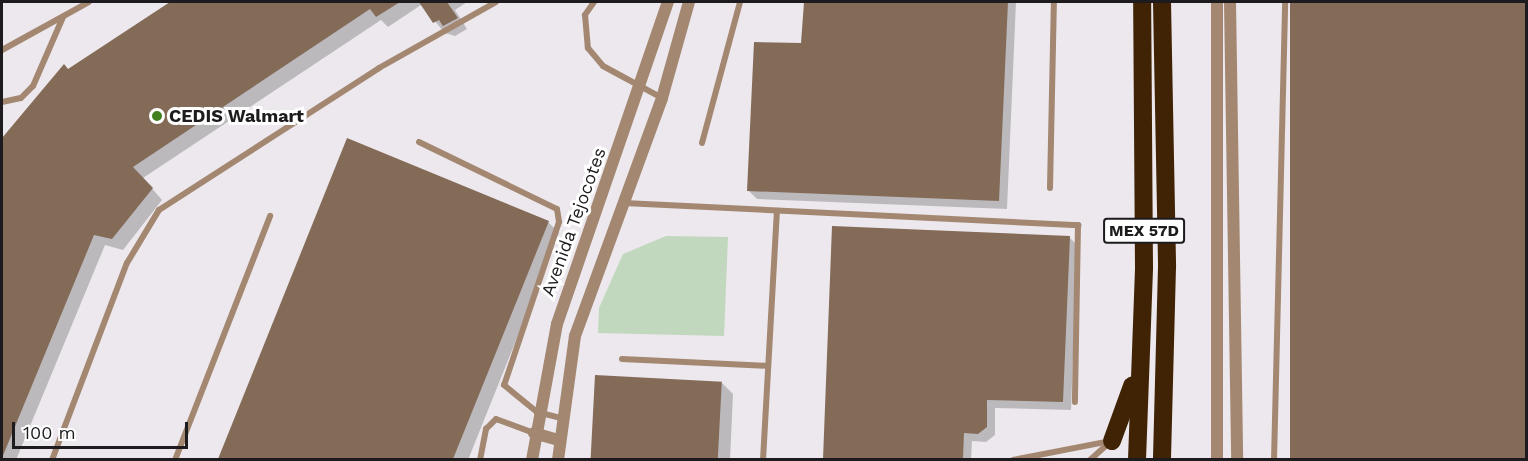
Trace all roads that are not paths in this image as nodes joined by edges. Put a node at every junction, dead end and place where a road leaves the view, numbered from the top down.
1 (89, 2) edge
2 (496, 2) edge
3 (594, 2) edge
4 (668, 2) edge
5 (689, 2) edge
6 (740, 2) edge
7 (1054, 2) edge
8 (1142, 2) edge
9 (1162, 2) edge
10 (1216, 2) edge
11 (1230, 2) edge
12 (1285, 2) edge
13 (63, 17) junction
14 (2, 50) edge
15 (641, 89) junction
16 (662, 98) junction
17 (2, 102) edge
18 (419, 142) dead end
19 (702, 143) dead end
20 (1050, 188) dead end
21 (623, 203) junction
22 (777, 212) junction
23 (270, 216) dead end
24 (1144, 268) junction
25 (622, 359) dead end
26 (768, 366) junction
27 (1075, 402) dead end
28 (537, 412) junction
29 (561, 418) junction
30 (534, 433) junction
31 (560, 440) junction
32 (1112, 441) junction
33 (52, 459) edge
34 (175, 459) edge
35 (480, 459) edge
36 (532, 459) edge
37 (558, 459) edge
38 (763, 459) edge
39 (1013, 459) edge
40 (1090, 459) edge
41 (1137, 459) edge
42 (1162, 459) edge
43 (1217, 459) edge
44 (1237, 459) edge
45 (1274, 459) edge

1 - 13 lane
2 - 33 lane
3 - 15 lane
4 - 15 street, Avenida Tejocotes
5 - 16 street
6 - 19 lane
7 - 20 lane
8 - 24 highway, MEX 57D
9 - 42 highway, MEX 57D
10 - 43 street
11 - 44 street
12 - 45 lane
13 - 14 lane
13 - 17 lane
15 - 16 lane
15 - 28 street, Avenida Tejocotes
16 - 21 street
18 - 28 lane
21 - 22 lane
21 - 29 street
22 - 26 lane
22 - 27 lane
23 - 34 lane
24 - 32 highway
24 - 41 highway, MEX 57D
25 - 26 lane
26 - 38 lane
28 - 29 lane
28 - 30 street, Avenida Tejocotes
29 - 31 street
30 - 31 street
30 - 35 lane
30 - 36 street, Avenida Tejocotes
31 - 37 street
32 - 39 lane
32 - 40 lane

